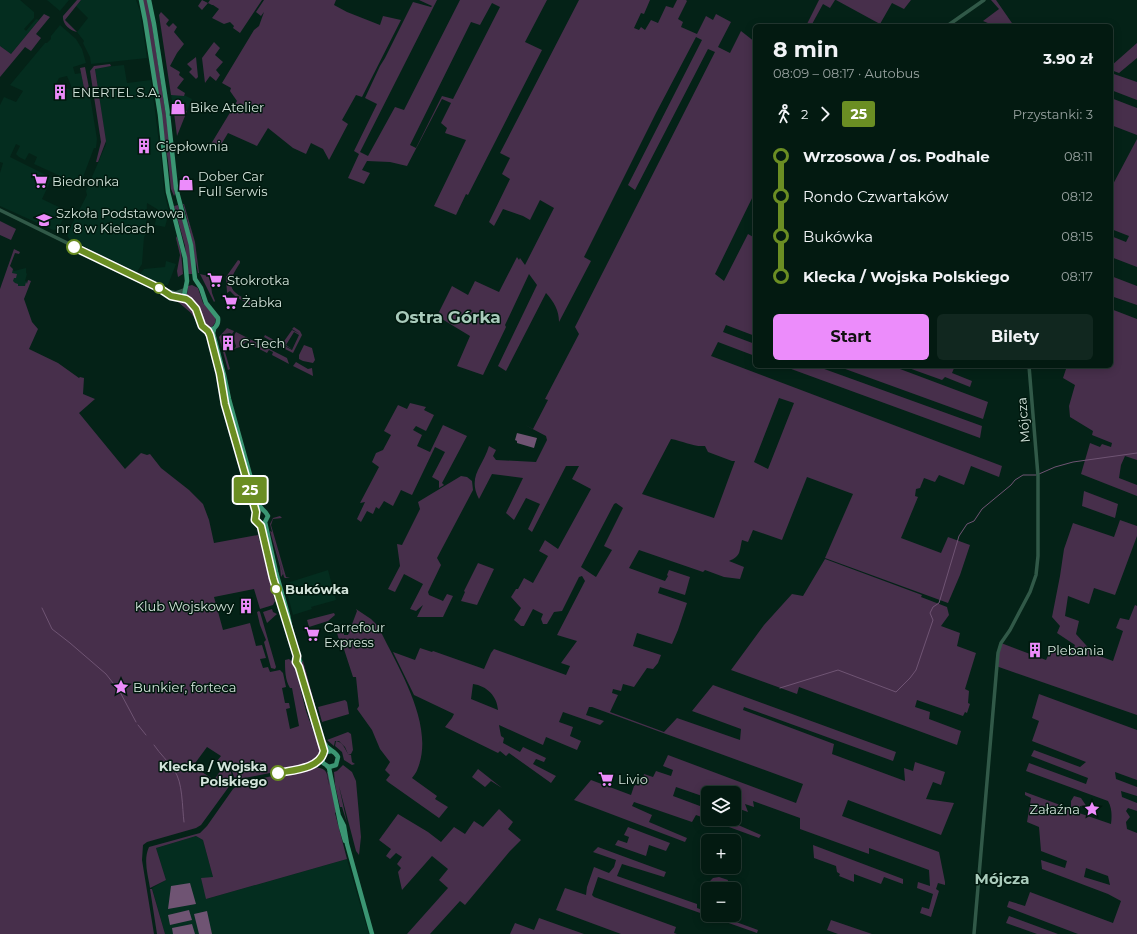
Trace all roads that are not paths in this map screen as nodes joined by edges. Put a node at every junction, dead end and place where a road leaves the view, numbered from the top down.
1 (141, 0) edge
2 (150, 0) edge
3 (984, 0) edge
4 (950, 24) edge
5 (178, 198) junction
6 (170, 200) junction
7 (0, 210) edge
8 (196, 283) junction
9 (185, 287) junction
10 (163, 290) junction
11 (186, 299) junction
12 (205, 329) junction
13 (214, 329) junction
14 (1029, 368) edge
15 (265, 512) junction
16 (256, 514) junction
17 (266, 522) junction
18 (257, 523) junction
19 (292, 637) junction
20 (321, 739) junction
21 (332, 751) junction
22 (324, 754) junction
23 (328, 766) junction
24 (334, 766) junction
25 (332, 783) junction
26 (372, 934) edge
27 (974, 934) edge

1 - 6 main road
2 - 5 main road
3 - 4 street
5 - 6 street
5 - 8 main road
6 - 9 main road
7 - 10 street
8 - 9 main road
8 - 13 main road
9 - 10 street
9 - 11 main road
10 - 11 street
11 - 12 main road
12 - 13 main road
12 - 16 main road
13 - 15 main road
14 - 27 street, Mójcza
15 - 16 main road
15 - 17 main road
16 - 18 main road
17 - 18 main road
17 - 19 main road
18 - 19 main road
19 - 20 main road
20 - 21 main road
20 - 22 main road
21 - 22 main road
21 - 24 main road
22 - 23 main road
23 - 24 main road
23 - 25 main road
24 - 25 main road
25 - 26 main road

